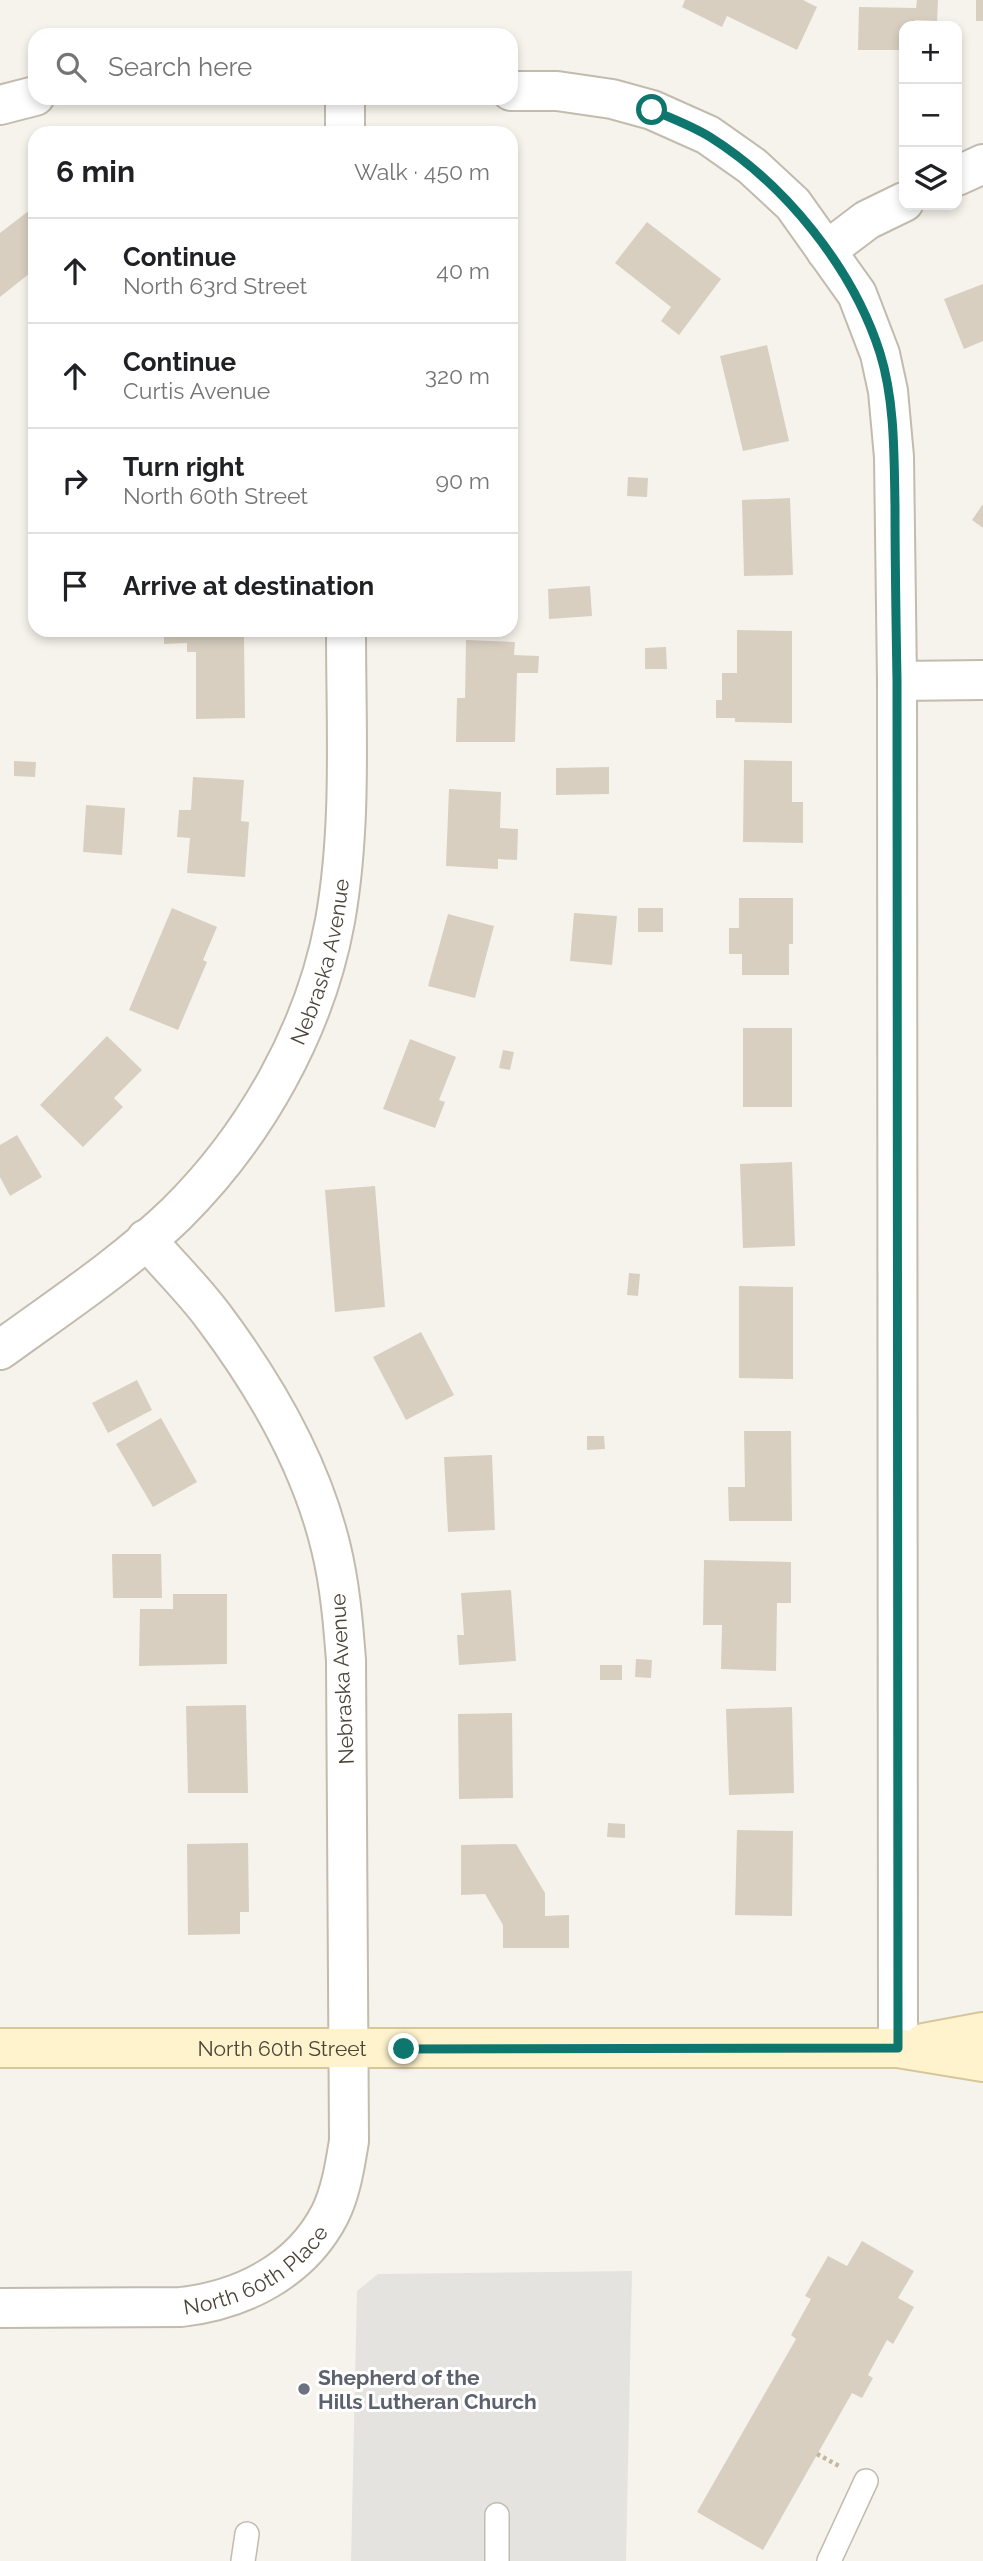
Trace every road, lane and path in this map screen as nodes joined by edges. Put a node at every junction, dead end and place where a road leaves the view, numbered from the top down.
1 (518, 91) edge
2 (28, 98) edge
3 (0, 105) edge
4 (345, 105) edge
5 (345, 126) edge
6 (983, 164) edge
7 (962, 174) edge
8 (899, 204) edge
9 (826, 251) junction
10 (346, 637) edge
11 (983, 680) edge
12 (897, 681) junction
13 (146, 1239) junction
14 (0, 1349) edge
15 (983, 2032) edge
16 (0, 2048) edge
17 (898, 2048) junction
18 (349, 2049) junction
19 (983, 2062) edge
20 (0, 2308) edge
21 (866, 2481) dead end
22 (497, 2515) dead end
23 (247, 2534) dead end
24 (243, 2561) edge
25 (497, 2561) edge
26 (829, 2561) edge

1 - 9 street
2 - 3 street
4 - 5 street
6 - 7 street
8 - 9 street
9 - 12 street
10 - 13 street, Nebraska Avenue
11 - 12 street
12 - 17 street
13 - 14 street, Nebraska Avenue
13 - 18 street, Nebraska Avenue
15 - 17 main road, North 60th Street
16 - 18 main road, North 60th Street
17 - 18 main road, North 60th Street
17 - 19 main road, North 60th Street
18 - 20 street, North 60th Place
21 - 26 lane
22 - 25 lane
23 - 24 lane

